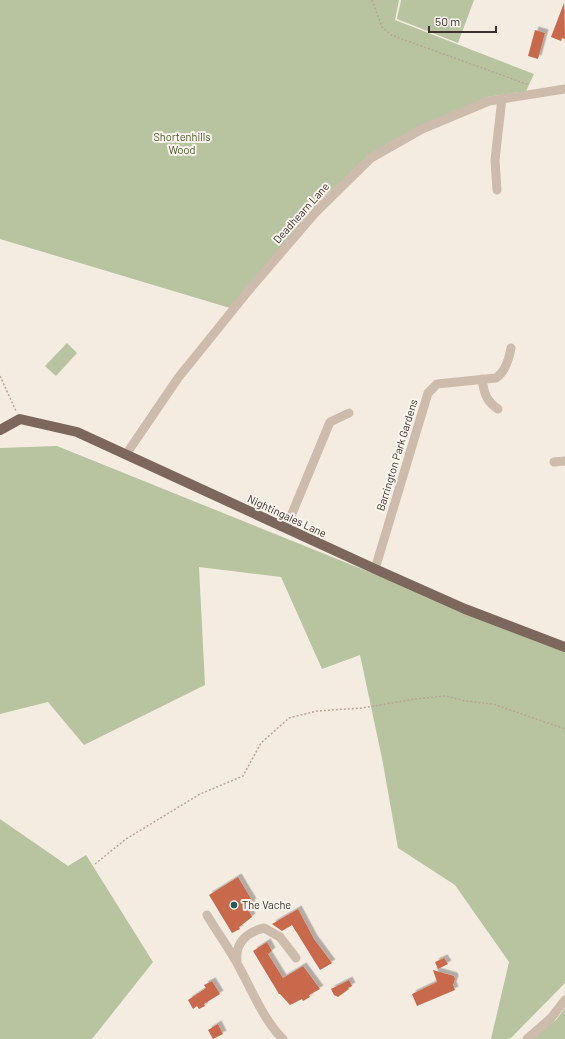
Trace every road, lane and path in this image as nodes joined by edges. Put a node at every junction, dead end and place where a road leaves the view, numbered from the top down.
1 (372, 0) edge
2 (531, 86) dead end
3 (565, 89) edge
4 (502, 98) junction
5 (497, 190) dead end
6 (510, 348) dead end
7 (0, 376) edge
8 (482, 380) junction
9 (498, 409) dead end
10 (349, 413) dead end
11 (20, 419) junction
12 (0, 430) edge
13 (126, 453) junction
14 (565, 461) edge
15 (554, 462) dead end
16 (286, 528) junction
17 (376, 570) junction
18 (565, 647) edge
19 (565, 729) edge
20 (95, 864) dead end
21 (207, 915) dead end
22 (296, 958) dead end
23 (237, 964) junction
24 (565, 1000) edge
25 (283, 1039) edge
26 (527, 1039) edge

1 - 2 path
3 - 4 street, Deadhearn Lane
4 - 5 street
4 - 13 street, Deadhearn Lane
6 - 8 street, Barrington Park Gardens
7 - 11 path
8 - 9 street
8 - 17 street, Barrington Park Gardens
10 - 16 street
11 - 12 main road
11 - 13 main road, Nightingales Lane
13 - 16 main road, Nightingales Lane
14 - 15 street
16 - 17 main road, Nightingales Lane
17 - 18 main road, Nightingales Lane
19 - 20 path
21 - 23 street
22 - 23 street
23 - 25 street
24 - 26 street

